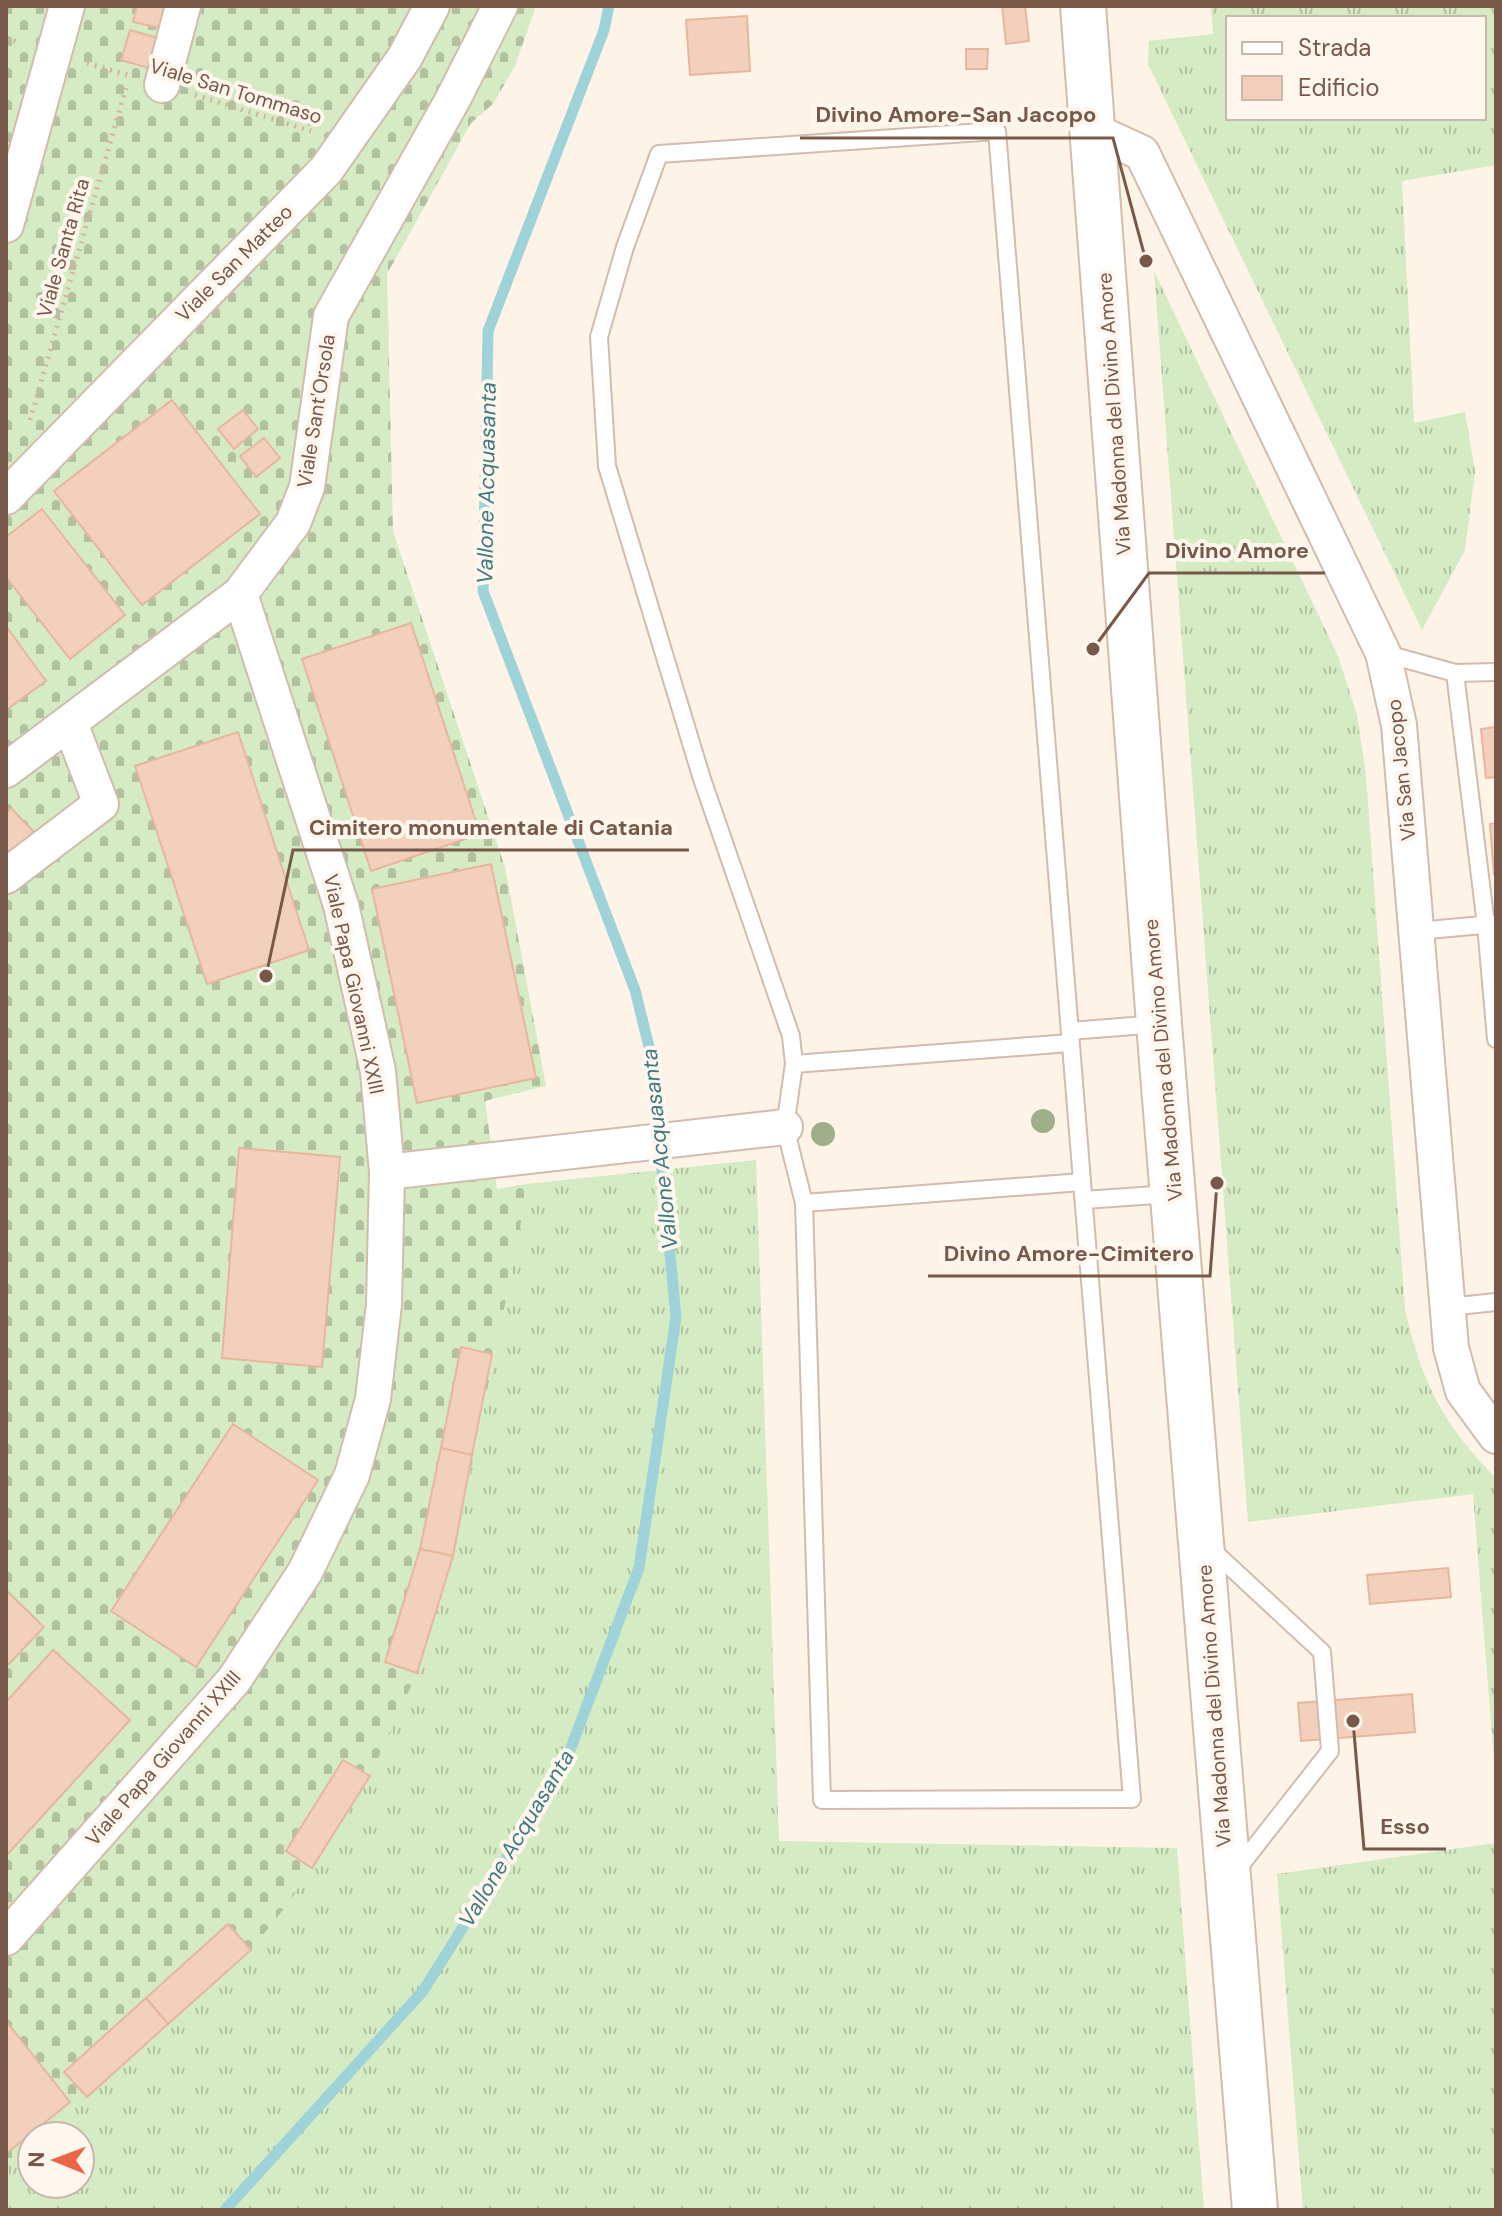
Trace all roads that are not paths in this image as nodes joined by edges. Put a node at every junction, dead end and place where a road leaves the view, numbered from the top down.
1 (67, 6) edge
2 (183, 6) edge
3 (432, 6) edge
4 (500, 6) edge
5 (1083, 6) edge
6 (146, 80) road end
7 (1092, 130) junction
8 (6, 225) edge
9 (6, 497) edge
10 (240, 594) junction
11 (1383, 653) junction
12 (1496, 672) edge
13 (1455, 673) junction
14 (70, 723) junction
15 (6, 770) edge
16 (6, 876) edge
17 (1491, 924) edge
18 (1417, 931) junction
19 (1159, 1024) junction
20 (1070, 1037) junction
21 (1496, 1039) edge
22 (794, 1064) junction
23 (785, 1127) junction
24 (387, 1172) junction
25 (1082, 1182) junction
26 (1174, 1193) junction
27 (1084, 1200) junction
28 (804, 1203) junction
29 (1496, 1302) edge
30 (1448, 1307) junction
31 (1496, 1436) edge
32 (1202, 1541) junction
33 (1227, 1881) junction
34 (6, 1938) edge
35 (1255, 2210) edge

1 - 8 street
2 - 6 street
3 - 9 street, Viale San Matteo
4 - 10 street, Viale Sant'Orsola
5 - 7 main road, Via Madonna del Divino Amore
7 - 11 street, Via San Jacopo
7 - 19 main road, Via Madonna del Divino Amore
10 - 14 street, Viale Sant'Orsola
10 - 24 street, Viale Papa Giovanni XXIII
11 - 13 lane
11 - 18 street, Via San Jacopo
12 - 13 lane
13 - 17 lane
14 - 15 street, Viale Sant'Orsola
14 - 16 street
17 - 18 lane
17 - 21 lane
18 - 30 street, Via San Jacopo
19 - 20 lane
19 - 26 main road, Via Madonna del Divino Amore
20 - 22 lane
20 - 22 lane
20 - 25 lane
22 - 23 lane
23 - 24 street
23 - 28 lane
24 - 34 street, Viale Papa Giovanni XXIII
25 - 27 lane
25 - 28 lane
26 - 27 lane
26 - 32 main road, Via Madonna del Divino Amore
27 - 28 lane
29 - 30 lane
30 - 31 street, Via San Jacopo
32 - 33 main road, Via Madonna del Divino Amore
32 - 33 lane
33 - 35 main road, Via Madonna del Divino Amore

